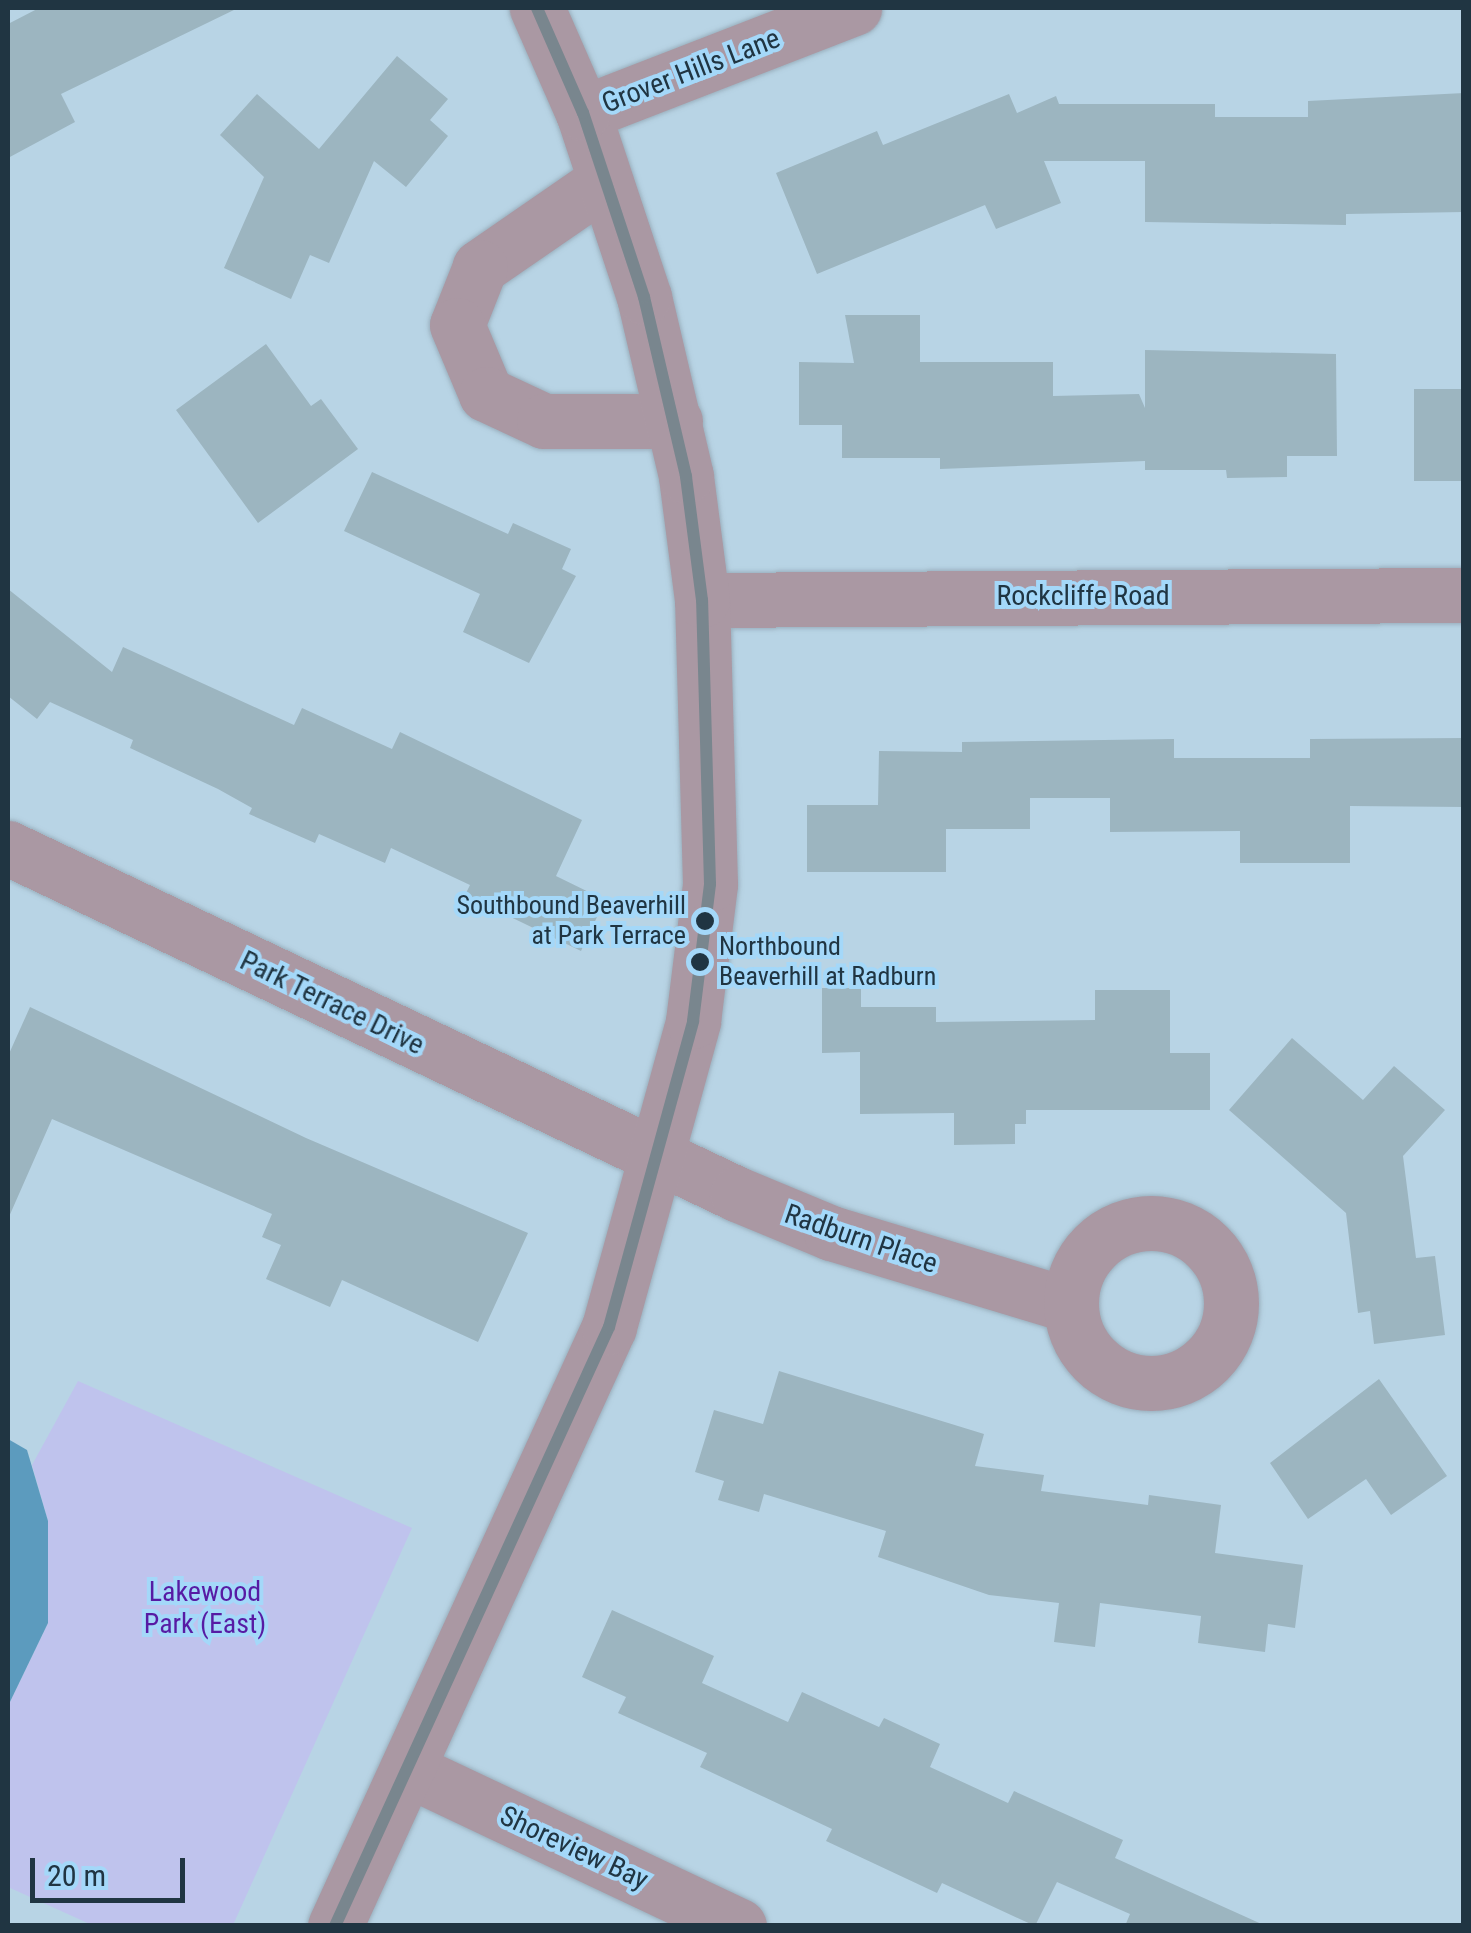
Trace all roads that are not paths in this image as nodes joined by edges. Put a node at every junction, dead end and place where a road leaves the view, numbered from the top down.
1 (537, 8) edge
2 (854, 8) edge
3 (583, 113) junction
4 (603, 182) junction
5 (675, 422) junction
6 (1464, 594) edge
7 (702, 600) junction
8 (8, 848) edge
9 (657, 1159) junction
10 (1070, 1305) dead end
11 (408, 1770) junction
12 (336, 1926) edge
13 (739, 1926) edge

1 - 3 street
2 - 3 street, Grover Hills Lane
3 - 4 street
4 - 5 street
4 - 5 street
5 - 7 street
6 - 7 street, Rockcliffe Road
7 - 9 street
8 - 9 street, Park Terrace Drive
9 - 10 street, Radburn Place
9 - 11 street
11 - 12 street
11 - 13 street, Shoreview Bay

